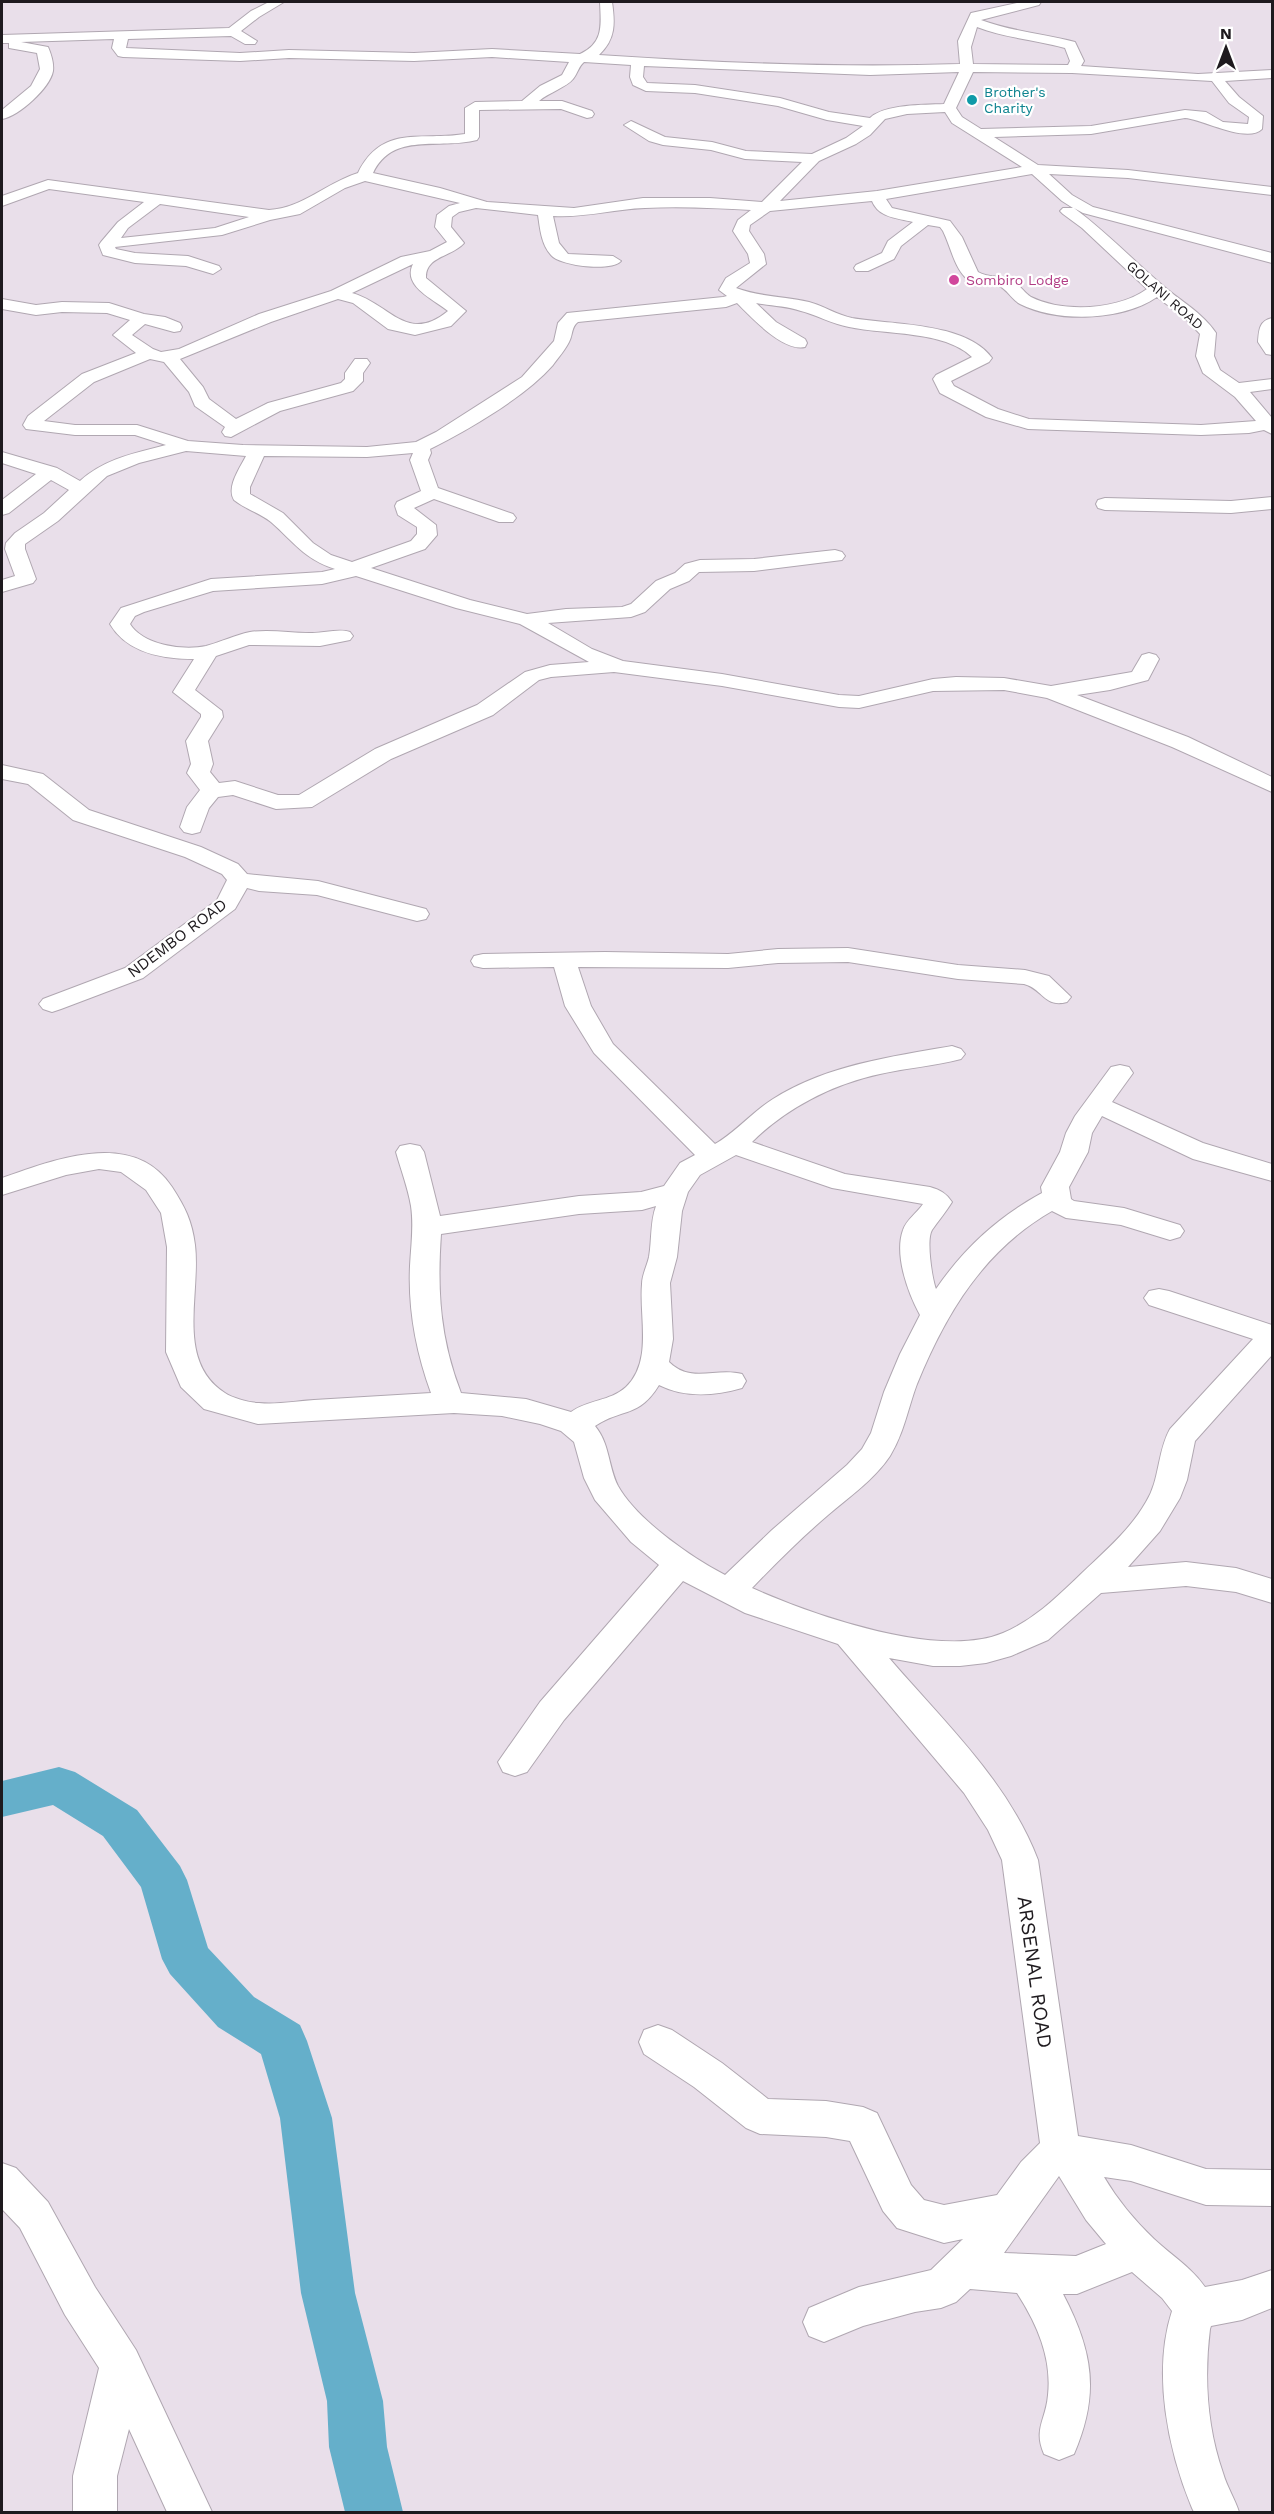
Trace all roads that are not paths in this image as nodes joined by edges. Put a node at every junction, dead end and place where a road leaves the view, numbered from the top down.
1 (278, 2) edge
2 (606, 2) edge
3 (1035, 2) edge
4 (973, 21) junction
5 (233, 33) junction
6 (122, 35) junction
7 (2, 39) edge
8 (2, 44) edge
9 (289, 54) junction
10 (582, 58) junction
11 (639, 62) junction
12 (968, 68) junction
13 (1072, 69) junction
14 (870, 71) junction
15 (1272, 74) edge
16 (1254, 76) junction
17 (1216, 78) junction
18 (1272, 87) edge
19 (882, 88) dead end
20 (894, 99) dead end
21 (526, 105) junction
22 (949, 108) junction
23 (907, 110) junction
24 (587, 114) dead end
25 (2, 115) edge
26 (873, 123) junction
27 (631, 125) dead end
28 (976, 133) junction
29 (745, 154) junction
30 (814, 158) junction
31 (699, 162) dead end
32 (1035, 169) junction
33 (364, 176) junction
34 (1272, 191) edge
35 (877, 196) junction
36 (1067, 198) junction
37 (156, 200) junction
38 (2, 201) edge
39 (476, 203) junction
40 (766, 207) junction
41 (545, 212) junction
42 (269, 215) junction
43 (925, 220) junction
44 (107, 248) junction
45 (436, 255) junction
46 (1272, 258) edge
47 (613, 261) dead end
48 (862, 268) dead end
49 (213, 269) dead end
50 (1157, 289) junction
51 (337, 294) junction
52 (739, 296) junction
53 (2, 304) edge
54 (36, 310) junction
55 (2, 316) edge
56 (142, 319) junction
57 (1272, 323) edge
58 (174, 327) dead end
59 (799, 343) dead end
60 (1272, 350) edge
61 (147, 353) junction
62 (169, 357) junction
63 (361, 363) dead end
64 (1272, 384) edge
65 (1236, 389) junction
66 (32, 425) junction
67 (1270, 426) edge
68 (186, 446) junction
69 (9, 447) edge
70 (420, 447) junction
71 (258, 450) junction
72 (50, 472) junction
73 (82, 489) junction
74 (430, 491) junction
75 (1272, 503) edge
76 (1105, 504) dead end
77 (1246, 506) junction
78 (2, 508) edge
79 (506, 518) dead end
80 (1272, 519) edge
81 (835, 556) dead end
82 (355, 569) junction
83 (2, 586) edge
84 (528, 620) junction
85 (344, 636) dead end
86 (207, 652) junction
87 (1149, 659) dead end
88 (619, 667) junction
89 (1052, 693) junction
90 (2, 772) edge
91 (1272, 785) edge
92 (211, 791) junction
93 (192, 826) dead end
94 (239, 879) junction
95 (417, 914) dead end
96 (483, 961) dead end
97 (564, 961) junction
98 (1058, 997) dead end
99 (52, 1004) dead end
100 (952, 1054) dead end
101 (1120, 1073) dead end
102 (1096, 1105) junction
103 (723, 1150) junction
104 (410, 1152) dead end
105 (1272, 1173) edge
106 (2, 1187) edge
107 (674, 1192) junction
108 (1056, 1197) junction
109 (427, 1227) junction
110 (1170, 1231) dead end
111 (1159, 1298) dead end
112 (934, 1314) junction
113 (1272, 1336) edge
114 (654, 1364) junction
115 (731, 1381) dead end
116 (450, 1402) junction
117 (575, 1425) junction
118 (681, 1562) junction
119 (1093, 1582) junction
120 (1272, 1591) edge
121 (729, 1592) junction
122 (850, 1636) junction
123 (515, 1762) dead end
124 (658, 2042) dead end
125 (1063, 2152) junction
126 (2, 2181) edge
127 (1272, 2188) edge
128 (1008, 2211) junction
129 (1137, 2250) junction
130 (963, 2270) junction
131 (1029, 2275) junction
132 (1272, 2289) edge
133 (1194, 2308) junction
134 (824, 2322) dead end
135 (121, 2364) junction
136 (1059, 2439) dead end
137 (95, 2512) edge
138 (190, 2512) edge
139 (1216, 2512) edge

1 - 5 street
2 - 10 street
3 - 4 street
4 - 12 street
4 - 13 street
5 - 6 street
5 - 9 street
6 - 7 street
6 - 9 street
8 - 25 street
9 - 10 street
10 - 11 street
10 - 21 street
11 - 14 street
11 - 26 street
12 - 13 street
12 - 14 street
12 - 22 street
13 - 17 street
14 - 19 street
15 - 16 street
16 - 17 street
16 - 18 street
17 - 28 street
20 - 23 street
21 - 24 street
21 - 33 street
22 - 23 street
22 - 28 street, GOLANI ROAD
23 - 26 street
26 - 30 street
27 - 29 street
28 - 32 street, GOLANI ROAD
29 - 30 street
29 - 31 street
30 - 40 street
32 - 34 street
32 - 35 street
32 - 36 street, GOLANI ROAD
33 - 39 street
33 - 42 street
35 - 40 street
35 - 43 street
36 - 46 street, GOLANI ROAD
36 - 50 street, GOLANI ROAD
37 - 38 street
37 - 42 street
37 - 44 street
39 - 41 street
39 - 45 street
40 - 41 street
40 - 52 street
41 - 47 street
42 - 44 street
43 - 48 street
43 - 50 street
44 - 49 street
45 - 51 street
45 - 51 street
50 - 65 street, GOLANI ROAD
51 - 62 street
52 - 59 street
52 - 67 street
52 - 70 street
53 - 54 street
54 - 55 street
54 - 56 street
56 - 58 street
56 - 61 street
57 - 60 street
61 - 62 street
61 - 66 street
62 - 63 street
64 - 65 street
65 - 67 street, GOLANI ROAD
66 - 68 street
66 - 69 street
68 - 71 street
68 - 73 street
69 - 72 street
70 - 71 street
70 - 74 street
71 - 82 street
72 - 73 street
72 - 78 street
73 - 83 street
74 - 79 street
74 - 82 street
75 - 77 street
76 - 77 street
77 - 80 street
81 - 84 street
82 - 84 street
82 - 86 street
84 - 88 street
85 - 86 street
86 - 92 street
87 - 89 street
88 - 89 street
88 - 92 street
89 - 91 street
90 - 94 street
92 - 93 street
94 - 95 street
94 - 99 street, NDEMBO ROAD
96 - 97 street
97 - 98 street
97 - 103 street
100 - 103 street
101 - 102 street
102 - 105 street
102 - 108 street
103 - 107 street
103 - 112 street
104 - 109 street
106 - 116 street
107 - 109 street
107 - 114 street
108 - 110 street
108 - 112 street
109 - 116 street
111 - 113 street
112 - 121 street
113 - 119 street
114 - 115 street
114 - 117 street
116 - 117 street
117 - 118 street
118 - 121 street
118 - 123 street
119 - 120 street
119 - 122 street
121 - 122 street
122 - 125 street, ARSENAL ROAD
124 - 128 street
125 - 127 street
125 - 128 street
125 - 129 street
126 - 135 street
128 - 130 street
129 - 131 street
129 - 133 street
130 - 131 street
130 - 134 street
131 - 136 street
132 - 133 street
133 - 139 street
135 - 137 street
135 - 138 street

